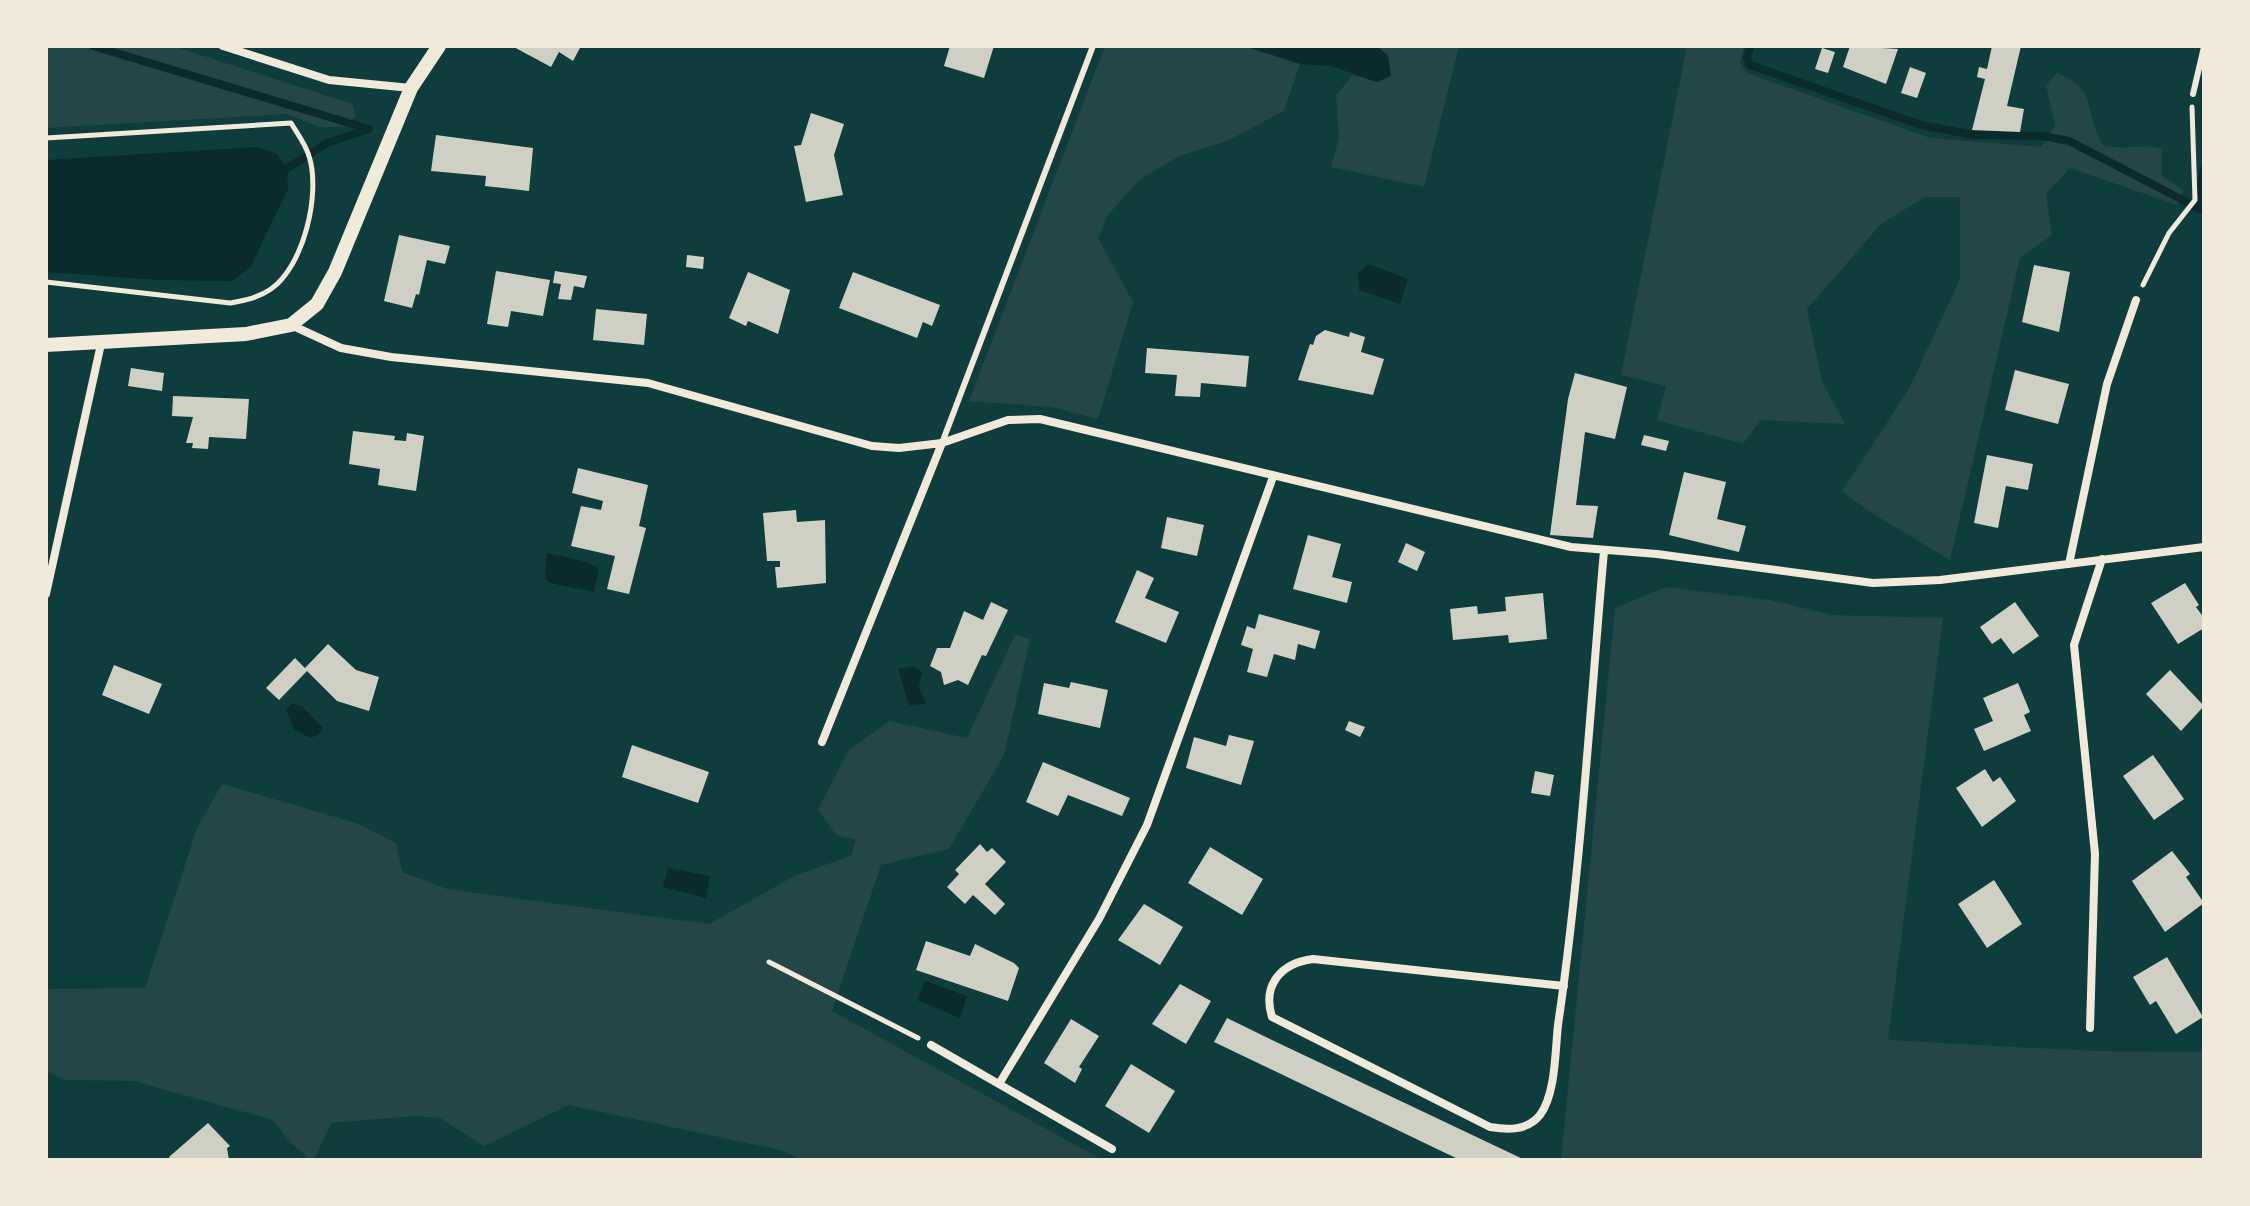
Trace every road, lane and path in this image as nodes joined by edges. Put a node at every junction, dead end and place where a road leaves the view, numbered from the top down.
1 (223, 46) edge
2 (439, 46) edge
3 (1093, 46) edge
4 (2204, 47) edge
5 (411, 88) junction
6 (2193, 94) joint
7 (46, 138) edge
8 (46, 282) edge
9 (2136, 300) joint
10 (291, 325) junction
11 (101, 344) junction
12 (46, 345) edge
13 (942, 443) junction
14 (1273, 477) junction
15 (2204, 547) edge
16 (1604, 551) junction
17 (2102, 559) junction
18 (2069, 564) junction
19 (46, 594) edge
20 (822, 742) dead end
21 (769, 962) dead end
22 (1564, 986) junction
23 (2090, 1028) dead end
24 (931, 1045) joint
25 (999, 1084) junction
26 (1112, 1149) dead end

1 - 5 street
2 - 5 street
3 - 13 lane
4 - 6 lane
5 - 10 street
6 - 9 path
7 - 8 path
9 - 18 street
10 - 11 street
10 - 13 street
11 - 12 street
11 - 19 street
13 - 14 street
13 - 20 street
14 - 16 street
14 - 25 street
15 - 17 street
16 - 18 street
16 - 22 street
17 - 18 street
17 - 23 street
21 - 24 path
22 - 22 street
24 - 25 street
25 - 26 street

